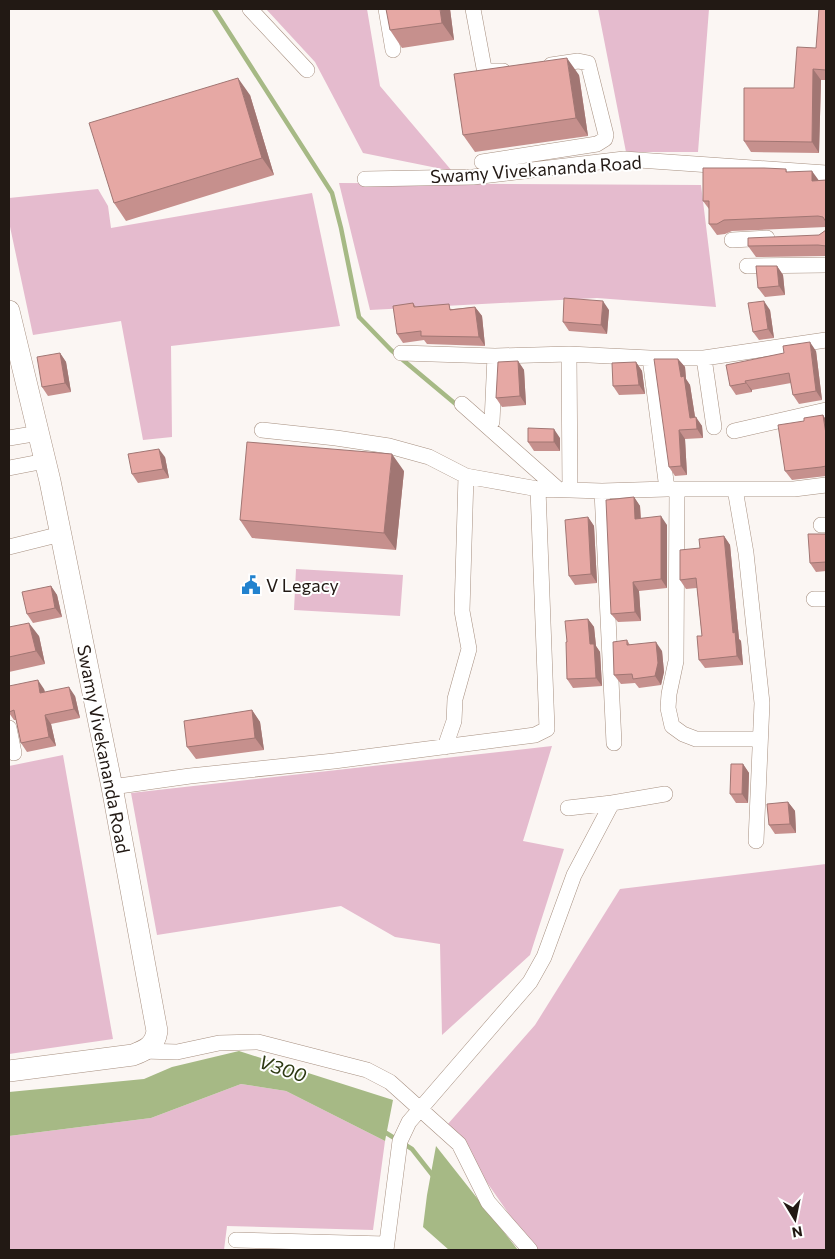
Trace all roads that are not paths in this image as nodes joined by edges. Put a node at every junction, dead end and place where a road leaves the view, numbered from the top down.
1 (250, 9) edge
2 (386, 9) edge
3 (473, 9) edge
4 (393, 50) dead end
5 (540, 66) edge
6 (522, 68) edge
7 (307, 70) dead end
8 (482, 162) dead end
9 (826, 173) edge
10 (365, 178) dead end
11 (779, 238) edge
12 (732, 240) dead end
13 (826, 265) edge
14 (747, 266) dead end
15 (9, 311) edge
16 (826, 340) edge
17 (401, 353) dead end
18 (569, 354) junction
19 (495, 356) junction
20 (650, 358) junction
21 (704, 358) junction
22 (462, 404) dead end
23 (826, 410) edge
24 (492, 422) dead end
25 (714, 427) dead end
26 (262, 430) dead end
27 (734, 431) dead end
28 (39, 433) junction
29 (9, 438) edge
30 (45, 461) junction
31 (9, 468) edge
32 (466, 476) junction
33 (826, 485) edge
34 (538, 489) junction
35 (564, 489) junction
36 (672, 489) junction
37 (735, 489) junction
38 (602, 491) junction
39 (61, 534) junction
40 (9, 547) edge
41 (9, 728) edge
42 (760, 739) junction
43 (614, 742) dead end
44 (445, 747) junction
45 (14, 753) dead end
46 (112, 787) junction
47 (665, 794) dead end
48 (612, 803) junction
49 (568, 808) dead end
50 (756, 841) dead end
51 (142, 1051) junction
52 (9, 1071) edge
53 (421, 1109) junction
54 (236, 1240) dead end
55 (386, 1247) edge
56 (530, 1250) edge

1 - 7 street
2 - 4 street
3 - 6 street
5 - 8 street
9 - 10 street, Swamy Vivekananda Road
11 - 12 street
13 - 14 street
15 - 28 street, Swamy Vivekananda Road
16 - 21 street
17 - 19 street
18 - 19 street
18 - 20 street
18 - 35 street
19 - 24 street
20 - 21 street
20 - 36 street
21 - 25 street
22 - 35 street
23 - 27 street
26 - 32 street
28 - 29 street
28 - 30 street, Swamy Vivekananda Road
30 - 31 street
30 - 39 street, Swamy Vivekananda Road
32 - 34 street
32 - 44 street
33 - 37 street
34 - 35 street
34 - 44 street
35 - 38 street
36 - 37 street
36 - 38 street
36 - 42 street
37 - 42 street
38 - 43 street
39 - 40 street
39 - 46 street, Swamy Vivekananda Road
41 - 45 street
42 - 50 street
44 - 46 street
46 - 51 street, Swamy Vivekananda Road
47 - 48 street
48 - 49 street
48 - 53 street
51 - 52 street
51 - 53 street
53 - 55 street
53 - 56 street
54 - 55 street

